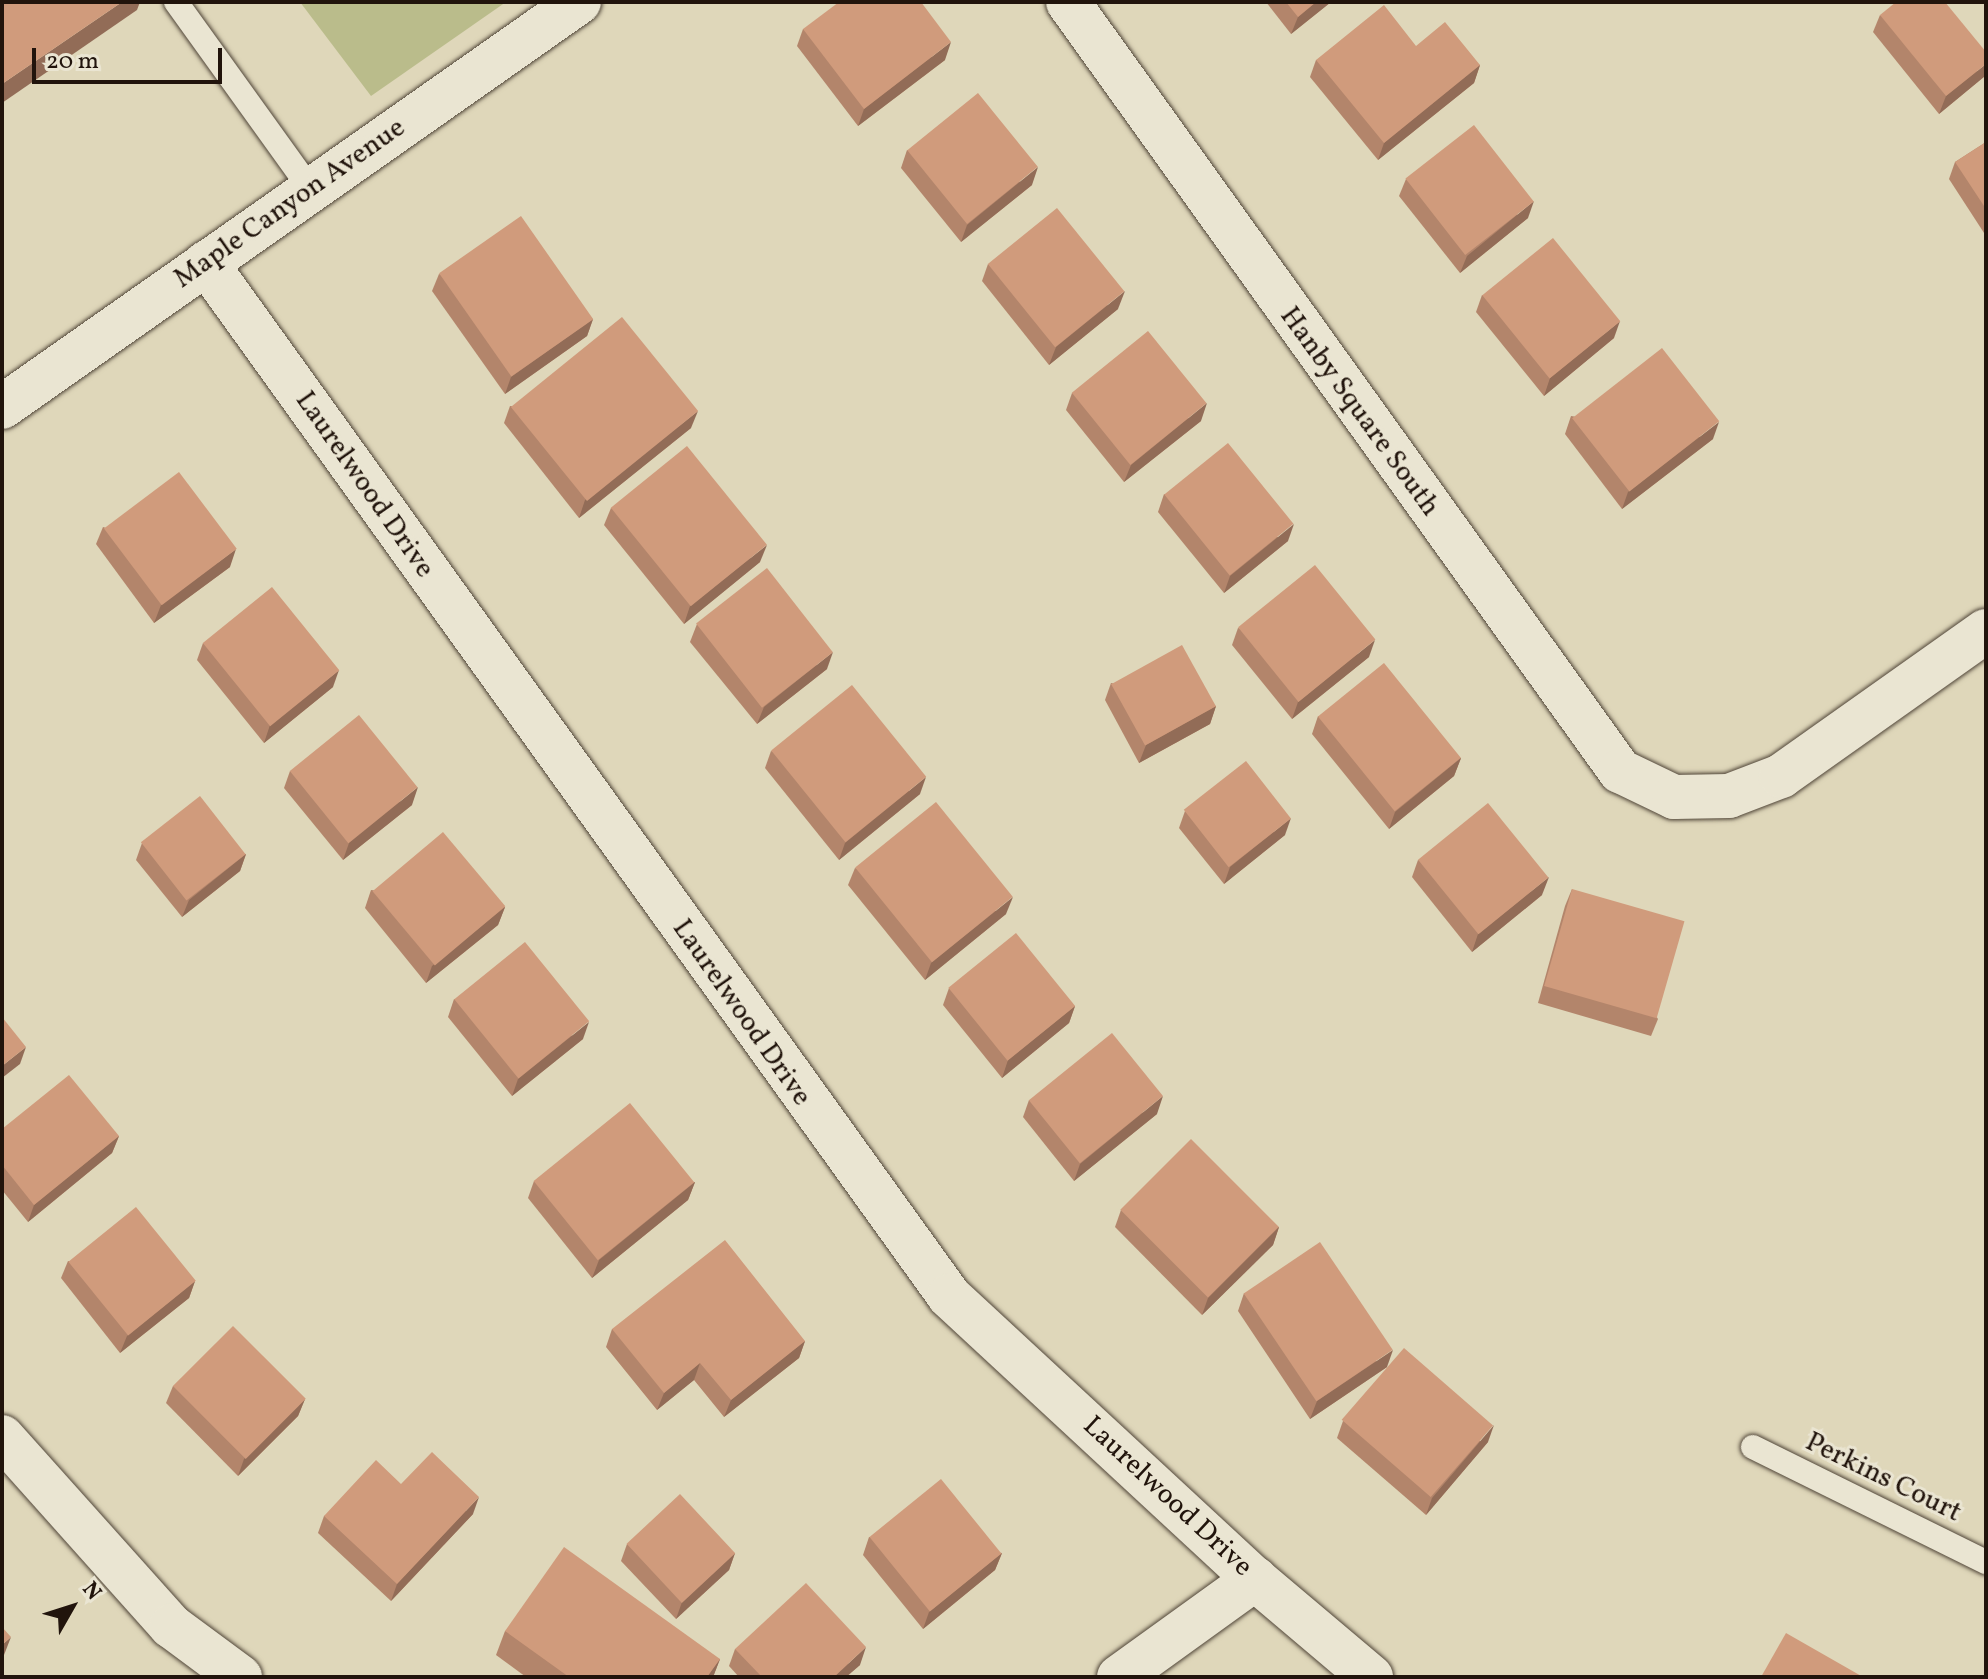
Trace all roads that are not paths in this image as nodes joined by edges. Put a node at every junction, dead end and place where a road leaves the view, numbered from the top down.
1 (176, 2) edge
2 (579, 2) edge
3 (1068, 2) edge
4 (311, 190) junction
5 (206, 263) junction
6 (2, 407) edge
7 (1986, 631) edge
8 (2, 1437) edge
9 (1753, 1447) dead end
10 (1986, 1562) edge
11 (1255, 1579) junction
12 (240, 1677) edge
13 (1119, 1677) edge
14 (1371, 1677) edge

1 - 4 lane
2 - 4 street, Maple Canyon Avenue
3 - 7 street, Hanby Square South
4 - 5 street, Maple Canyon Avenue
5 - 6 street, Maple Canyon Avenue
5 - 11 street, Laurelwood Drive
8 - 12 street
9 - 10 lane, Perkins Court
11 - 13 street
11 - 14 street, Laurelwood Drive

